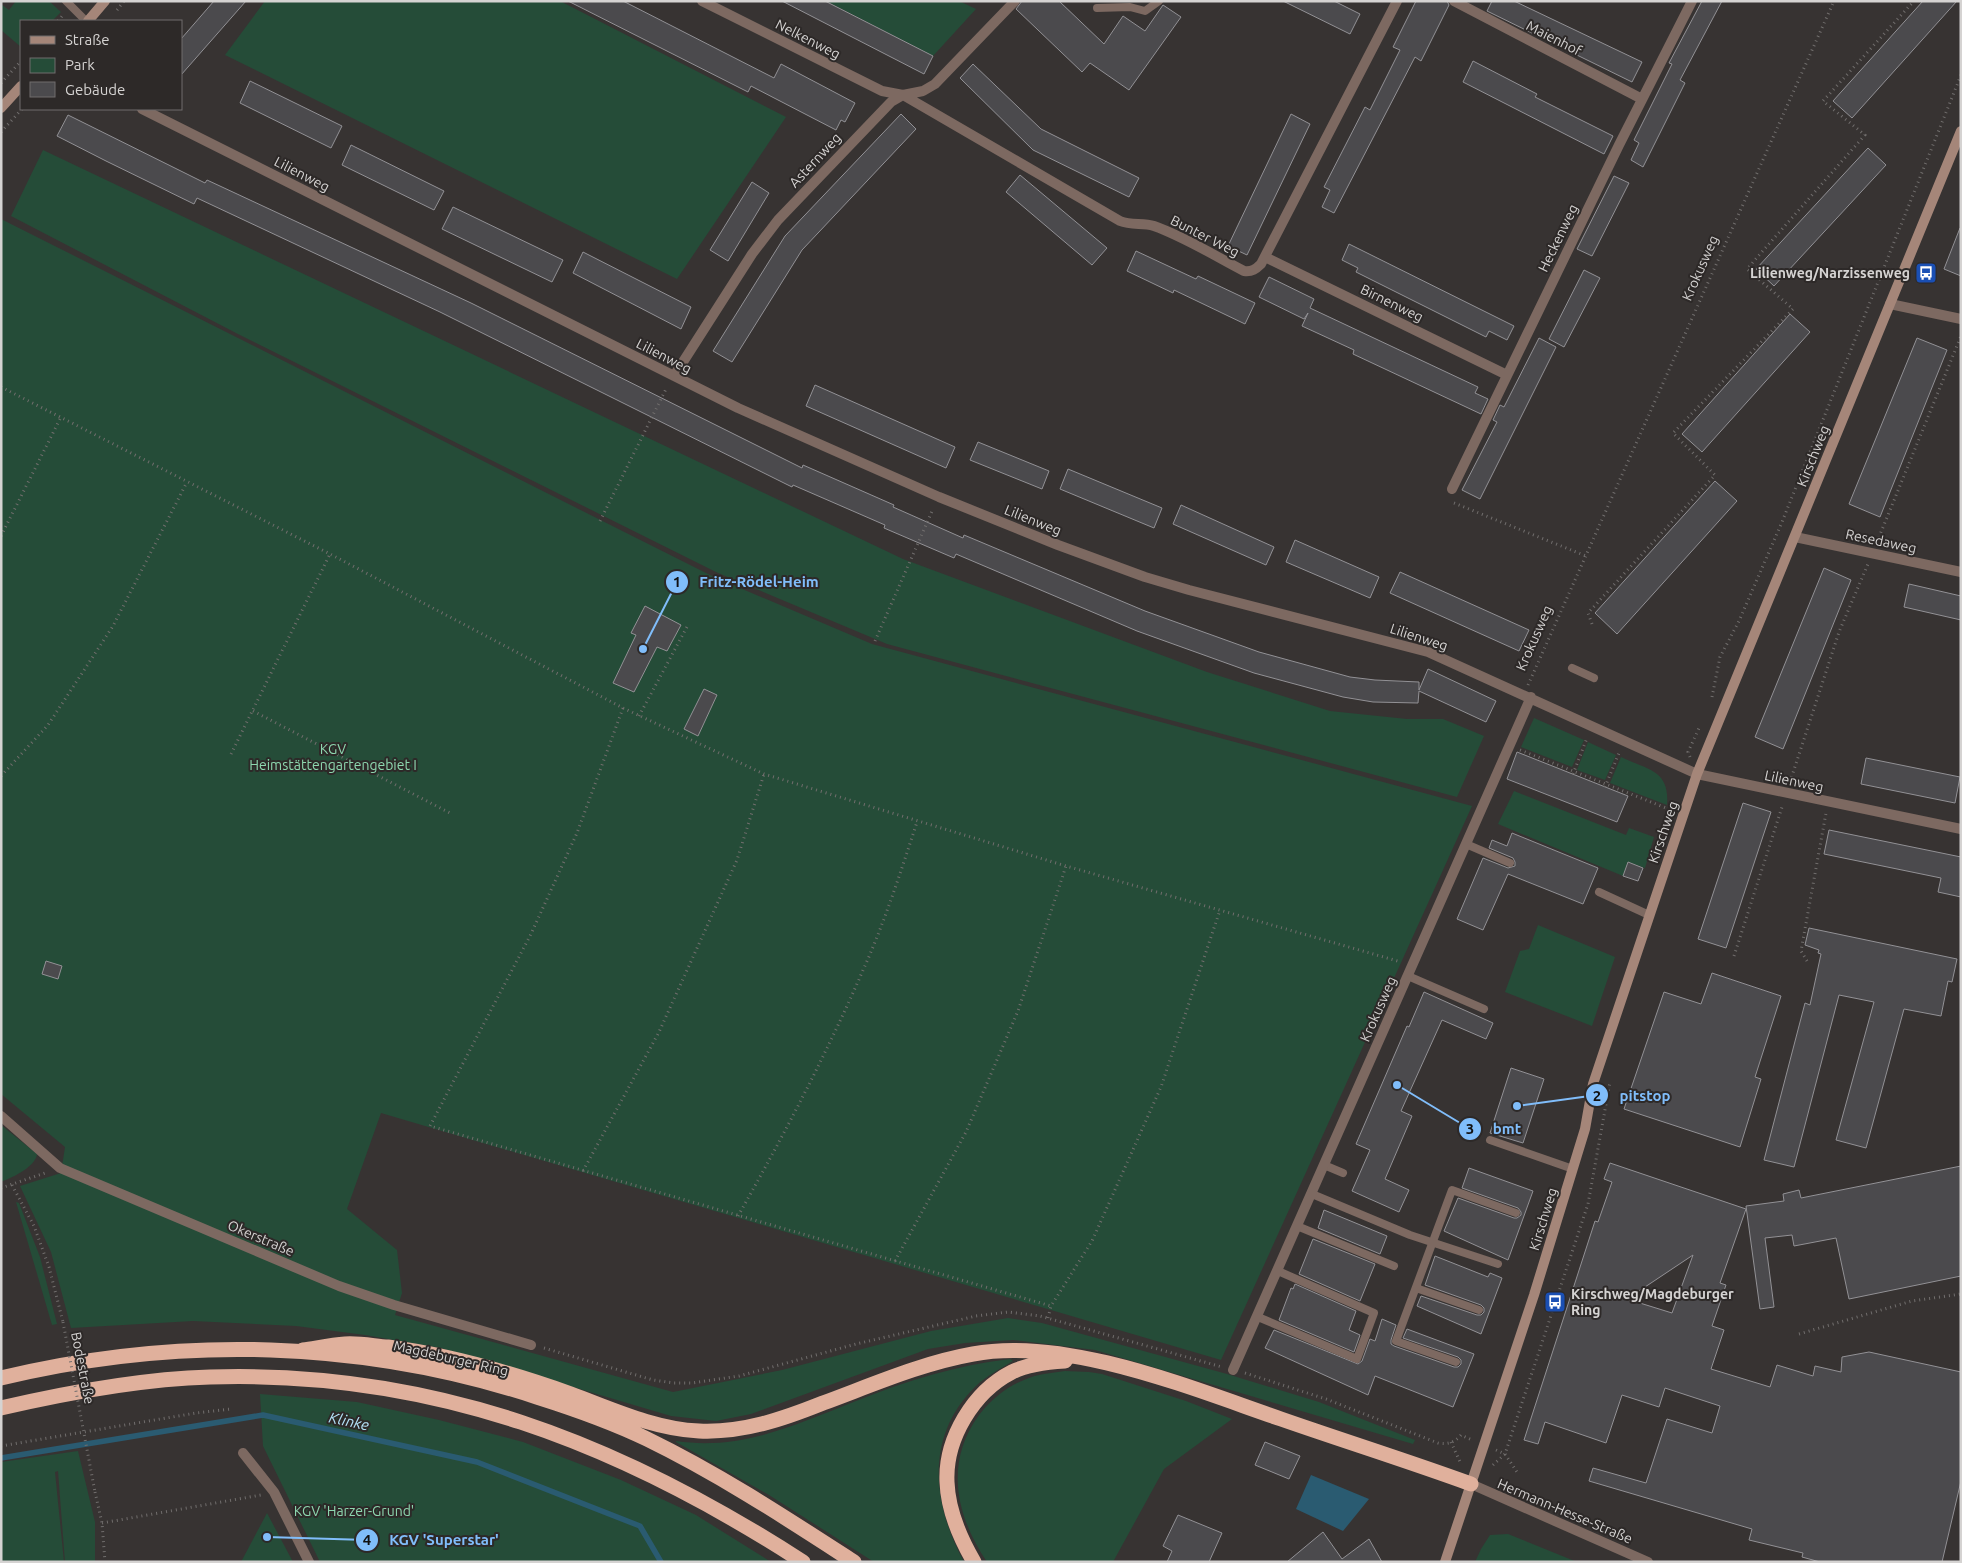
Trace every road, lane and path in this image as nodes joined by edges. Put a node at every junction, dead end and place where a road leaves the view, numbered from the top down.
1 (66, 1) edge
2 (105, 1) edge
3 (702, 1) edge
4 (1015, 1) edge
5 (1159, 1) edge
6 (1397, 1) edge
7 (1454, 1) edge
8 (1692, 1) edge
9 (1834, 1) edge
10 (1914, 1) edge
11 (1097, 8) dead end
12 (86, 20) edge
13 (88, 20) edge
14 (20, 62) edge
15 (1961, 75) edge
16 (1, 83) edge
17 (20, 87) edge
18 (903, 95) junction
19 (1642, 99) junction
20 (1, 108) edge
21 (21, 110) edge
22 (144, 110) edge
23 (1961, 131) edge
24 (1, 132) edge
25 (1265, 257) junction
26 (1890, 304) junction
27 (1961, 319) edge
28 (1961, 336) edge
29 (1507, 375) junction
30 (674, 376) junction
31 (1, 387) edge
32 (61, 418) junction
33 (187, 482) junction
34 (1452, 488) joint
35 (939, 497) junction
36 (600, 520) dead end
37 (1, 536) edge
38 (1795, 537) junction
39 (1872, 553) junction
40 (330, 554) junction
41 (1586, 556) junction
42 (1961, 572) edge
43 (1592, 624) dead end
44 (688, 625) dead end
45 (875, 641) dead end
46 (1722, 655) junction
47 (1727, 658) dead end
48 (1572, 668) dead end
49 (1594, 678) dead end
50 (1530, 697) junction
51 (1712, 699) dead end
52 (623, 708) junction
53 (253, 711) junction
54 (640, 716) junction
55 (1702, 722) dead end
56 (1587, 738) dead end
57 (1508, 746) junction
58 (1688, 752) dead end
59 (1619, 753) dead end
60 (231, 754) dead end
61 (1573, 773) junction
62 (764, 774) junction
63 (1697, 774) junction
64 (1, 776) edge
65 (1606, 786) junction
66 (1787, 793) junction
67 (1671, 810) dead end
68 (450, 813) dead end
69 (1826, 813) dead end
70 (917, 822) junction
71 (1961, 829) edge
72 (1466, 844) junction
73 (1510, 863) dead end
74 (1066, 866) junction
75 (1599, 892) dead end
76 (1220, 910) junction
77 (1649, 915) junction
78 (1734, 956) dead end
79 (1397, 961) dead end
80 (1807, 961) dead end
81 (1408, 976) junction
82 (1484, 1009) dead end
83 (1611, 1075) dead end
84 (1, 1116) edge
85 (1490, 1140) dead end
86 (1324, 1165) junction
87 (60, 1168) junction
88 (1573, 1169) junction
89 (583, 1171) junction
90 (1343, 1173) dead end
91 (12, 1185) junction
92 (1, 1188) edge
93 (1312, 1194) junction
94 (1516, 1213) dead end
95 (738, 1216) junction
96 (1297, 1226) junction
97 (1433, 1241) junction
98 (895, 1261) junction
99 (1498, 1264) dead end
100 (1394, 1266) dead end
101 (1278, 1271) junction
102 (1416, 1288) junction
103 (1961, 1294) edge
104 (1051, 1306) junction
105 (1478, 1310) dead end
106 (1258, 1317) junction
107 (1048, 1318) dead end
108 (1799, 1334) dead end
109 (531, 1344) dead end
110 (303, 1350) junction
111 (1090, 1360) junction
112 (1456, 1362) dead end
113 (1233, 1370) dead end
114 (1, 1378) edge
115 (1, 1408) edge
116 (230, 1409) dead end
117 (1466, 1437) dead end
118 (1441, 1444) dead end
119 (1, 1446) edge
120 (243, 1453) dead end
121 (1517, 1472) dead end
122 (1471, 1484) junction
123 (274, 1492) junction
124 (102, 1523) junction
125 (105, 1562) edge
126 (309, 1562) edge
127 (803, 1562) edge
128 (854, 1562) edge
129 (974, 1562) edge
130 (1444, 1562) edge
131 (1648, 1562) edge

1 - 12 lane
2 - 13 main road
3 - 18 street, Nelkenweg
4 - 18 street, Asternweg
5 - 11 lane
6 - 25 street, Bunter Weg
7 - 19 street, Maienhof
8 - 19 street, Heckenweg
9 - 41 path, Krokusweg
10 - 43 path
14 - 16 path
15 - 46 path
17 - 20 main road
18 - 25 street, Bunter Weg
18 - 30 street, Asternweg
19 - 29 street, Heckenweg
21 - 24 path
22 - 30 street, Lilienweg
23 - 26 main road, Kirschweg
25 - 29 street, Birnenweg
26 - 27 street
26 - 38 main road, Kirschweg
28 - 39 path
29 - 34 street, Heckenweg
30 - 35 street, Lilienweg
30 - 36 path
31 - 32 path
32 - 33 path
32 - 37 path
33 - 40 path
33 - 64 path
34 - 41 path
35 - 45 path
35 - 50 street, Lilienweg
38 - 39 street, Resedaweg
38 - 63 main road, Kirschweg
39 - 42 street, Resedaweg
39 - 66 path
40 - 52 path
40 - 53 path
41 - 50 path, Krokusweg
44 - 54 path
46 - 47 path
46 - 51 path
48 - 49 lane
50 - 57 street, Krokusweg
50 - 63 street, Lilienweg
52 - 54 path
52 - 89 path
53 - 60 path
53 - 68 path
54 - 62 path
55 - 58 path
56 - 61 path
57 - 61 path
57 - 72 street, Krokusweg
59 - 65 path
61 - 65 path
62 - 70 path
62 - 89 path
63 - 66 street, Lilienweg
63 - 77 main road, Kirschweg
65 - 67 path
66 - 71 street, Lilienweg
66 - 78 path
69 - 80 path
70 - 74 path
70 - 95 path
72 - 73 lane
72 - 81 street, Krokusweg
74 - 76 path
74 - 98 path
75 - 77 lane
76 - 79 path
76 - 104 path
77 - 88 main road, Kirschweg
81 - 82 lane
81 - 86 street, Krokusweg
83 - 121 path
84 - 87 street, Okerstraße
85 - 88 lane
86 - 90 lane
86 - 93 street, Krokusweg
87 - 91 path
87 - 109 street, Okerstraße
88 - 122 main road, Kirschweg
89 - 95 path
91 - 92 path
91 - 124 path, Bodestraße, bridge
93 - 96 street, Krokusweg
93 - 97 lane
94 - 97 lane
95 - 98 path
96 - 100 lane
96 - 101 street, Krokusweg
97 - 99 lane
97 - 102 lane
98 - 104 path
101 - 106 street, Krokusweg
101 - 106 lane
102 - 105 lane
102 - 112 lane
103 - 108 path
104 - 107 path
106 - 113 street, Krokusweg
110 - 111 highway
110 - 114 highway, Magdeburger Ring
110 - 128 highway, Magdeburger Ring
111 - 122 highway
111 - 129 highway
115 - 127 highway
116 - 119 path
117 - 118 path
120 - 123 street
122 - 130 main road, Kirschweg
122 - 131 street, Hermann-Hesse-Straße
123 - 124 path
123 - 126 street
124 - 125 path, Bodestraße

